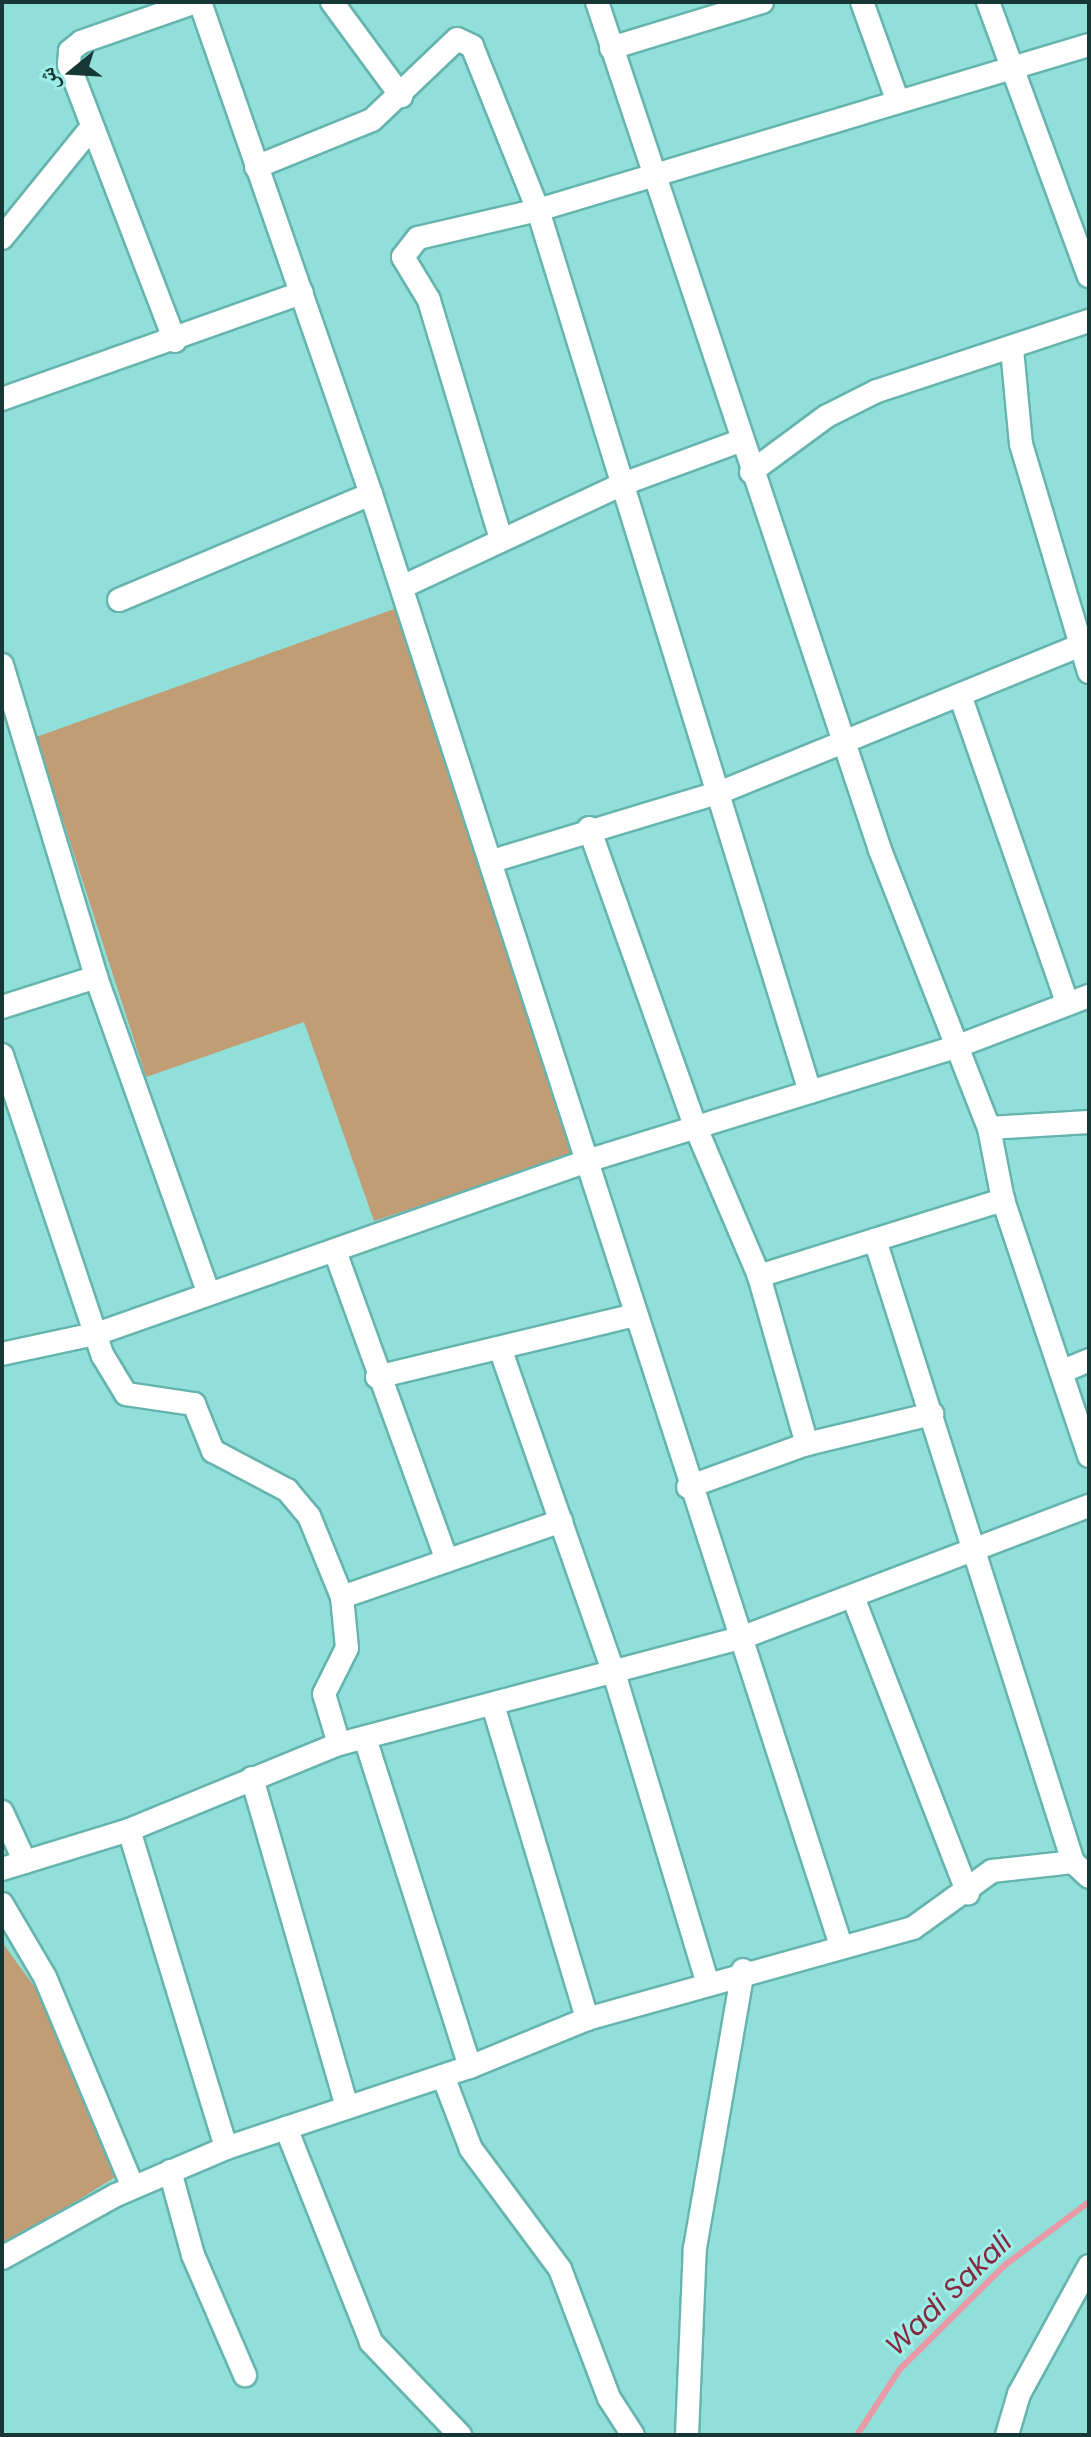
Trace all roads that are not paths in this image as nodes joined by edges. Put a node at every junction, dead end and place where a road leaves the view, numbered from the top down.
1 (197, 2) edge
2 (332, 2) edge
3 (597, 2) edge
4 (762, 2) edge
5 (862, 2) edge
6 (988, 2) edge
7 (724, 7) edge
8 (1089, 45) edge
9 (611, 48) junction
10 (1012, 70) junction
11 (401, 96) junction
12 (898, 102) junction
13 (92, 127) junction
14 (256, 167) junction
15 (652, 176) junction
16 (538, 210) junction
17 (3, 233) edge
18 (1089, 276) edge
19 (302, 293) junction
20 (1089, 321) edge
21 (175, 341) junction
22 (1012, 349) junction
23 (2, 399) edge
24 (740, 441) junction
25 (751, 472) junction
26 (623, 484) junction
27 (371, 494) junction
28 (501, 539) junction
29 (402, 587) junction
30 (119, 600) dead end
31 (1085, 644) edge
32 (2, 665) edge
33 (1089, 672) edge
34 (960, 695) junction
35 (7, 696) edge
36 (847, 742) junction
37 (721, 792) junction
38 (589, 828) junction
39 (492, 861) junction
40 (96, 977) junction
41 (1089, 996) edge
42 (1067, 1003) junction
43 (2, 1007) edge
44 (958, 1046) junction
45 (2, 1055) edge
46 (810, 1092) junction
47 (1089, 1122) edge
48 (696, 1128) junction
49 (989, 1128) junction
50 (590, 1160) junction
51 (1003, 1200) junction
52 (875, 1240) junction
53 (336, 1254) junction
54 (759, 1276) junction
55 (208, 1291) junction
56 (636, 1315) junction
57 (99, 1333) junction
58 (501, 1351) junction
59 (2, 1354) edge
60 (1089, 1360) edge
61 (1061, 1372) junction
62 (377, 1377) junction
63 (932, 1414) junction
64 (807, 1444) junction
65 (1089, 1456) edge
66 (688, 1487) junction
67 (1089, 1506) edge
68 (561, 1521) junction
69 (978, 1550) junction
70 (447, 1561) junction
71 (342, 1597) junction
72 (853, 1597) junction
73 (741, 1638) junction
74 (614, 1673) junction
75 (493, 1705) junction
76 (365, 1738) junction
77 (339, 1744) junction
78 (252, 1778) junction
79 (2, 1812) edge
80 (129, 1830) junction
81 (25, 1862) junction
82 (2, 1869) edge
83 (1081, 1870) edge
84 (968, 1894) junction
85 (2, 1904) edge
86 (840, 1943) junction
87 (743, 1970) junction
88 (707, 1981) junction
89 (587, 2019) junction
90 (470, 2067) junction
91 (443, 2076) junction
92 (347, 2108) junction
93 (286, 2128) junction
94 (226, 2148) junction
95 (170, 2171) junction
96 (133, 2187) junction
97 (2, 2258) edge
98 (1089, 2266) edge
99 (245, 2375) dead end
100 (460, 2435) edge
101 (633, 2435) edge
102 (687, 2435) edge
103 (1007, 2435) edge

1 - 13 street
1 - 14 street
2 - 11 street
3 - 9 street
4 - 7 street
5 - 12 street
6 - 10 street
7 - 9 street
8 - 10 street
9 - 15 street
10 - 12 street
10 - 18 street
11 - 14 street
11 - 16 street
12 - 15 street
13 - 17 street
13 - 21 street
14 - 19 street
15 - 16 street
15 - 24 street
16 - 26 street
16 - 28 street
19 - 21 street
19 - 27 street
20 - 22 street
21 - 23 street
22 - 25 street
22 - 31 street
24 - 25 street
24 - 26 street
25 - 36 street
26 - 28 street
26 - 37 street
27 - 29 street
27 - 30 street
28 - 29 street
29 - 39 street
31 - 33 street
31 - 34 street
32 - 35 street
34 - 36 street
34 - 42 street
35 - 40 street
36 - 37 street
36 - 44 street
37 - 38 street
37 - 46 street
38 - 39 street
38 - 48 street
39 - 50 street
40 - 43 street
40 - 55 street
41 - 42 street
42 - 44 street
44 - 46 street
44 - 49 street
45 - 57 street
46 - 48 street
47 - 49 street
48 - 50 street
48 - 54 street
49 - 51 street
50 - 53 street
50 - 56 street
51 - 52 street
51 - 61 street
52 - 54 street
52 - 63 street
53 - 55 street
53 - 62 street
54 - 64 street
55 - 57 street
56 - 58 street
56 - 66 street
57 - 59 street
57 - 71 street
58 - 62 street
58 - 68 street
60 - 61 street
61 - 65 street
62 - 70 street
63 - 64 street
63 - 69 street
64 - 66 street
66 - 73 street
67 - 69 street
68 - 70 street
68 - 74 street
69 - 72 street
69 - 83 street
70 - 71 street
71 - 77 street
72 - 73 street
72 - 84 street
73 - 74 street
73 - 86 street
74 - 75 street
74 - 88 street
75 - 76 street
75 - 89 street
76 - 77 street
76 - 90 street
77 - 78 street
78 - 80 street
78 - 92 street
79 - 81 street
80 - 81 street
80 - 94 street
81 - 82 street
83 - 84 street
84 - 86 street
85 - 96 street
86 - 87 street
87 - 88 street
87 - 102 street
88 - 89 street
89 - 90 street
90 - 91 street
91 - 92 street
91 - 101 street
92 - 93 street
93 - 94 street
93 - 100 street
94 - 95 street
95 - 96 street
95 - 99 street
96 - 97 street
98 - 103 street

